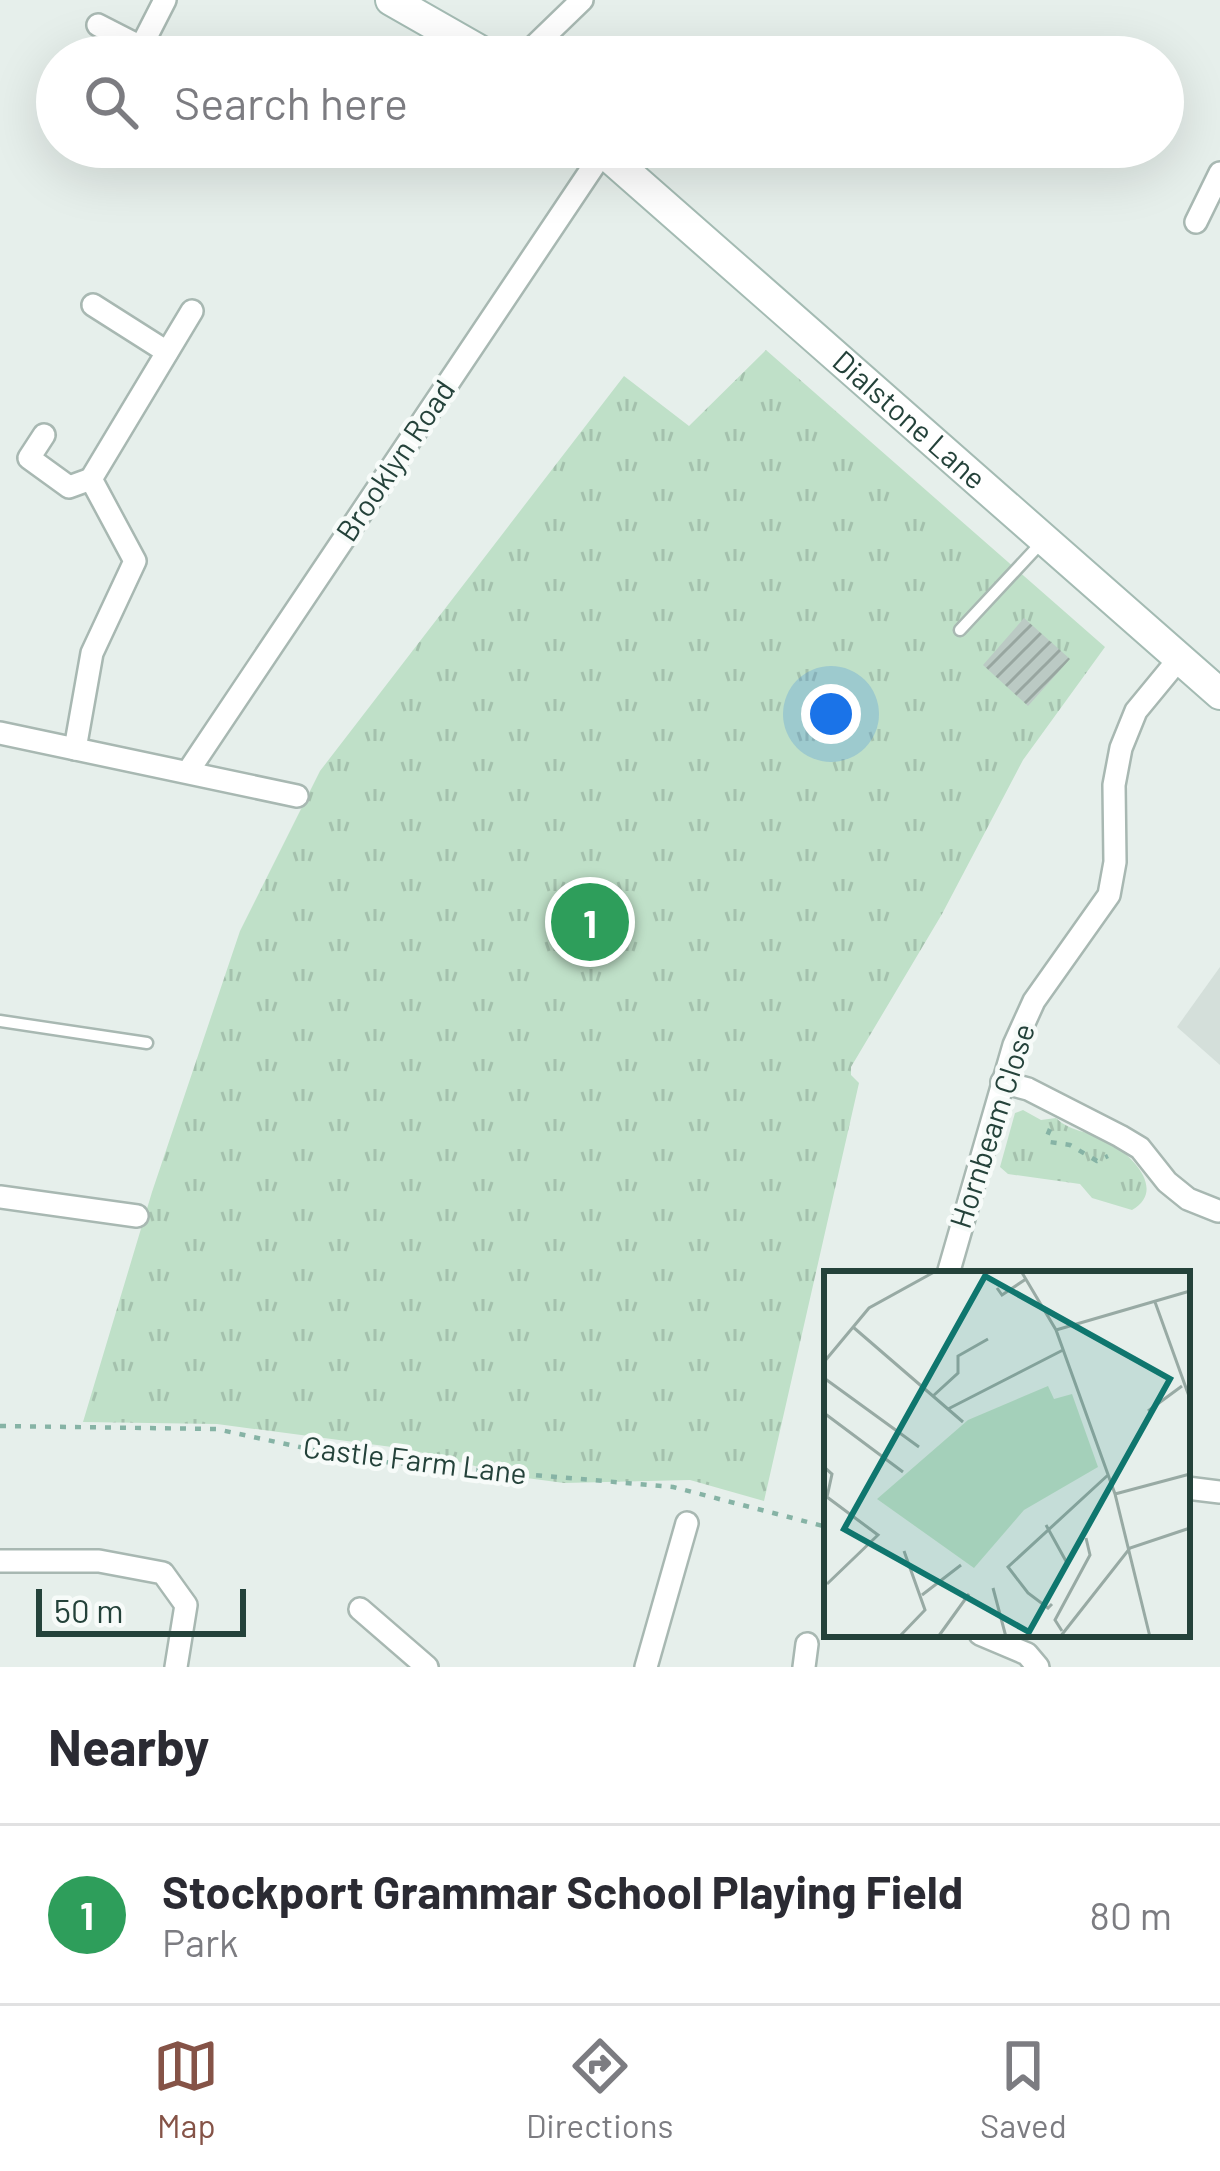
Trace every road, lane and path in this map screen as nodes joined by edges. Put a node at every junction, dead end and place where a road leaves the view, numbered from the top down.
1 (165, 0) edge
2 (391, 0) edge
3 (582, 0) edge
4 (98, 25) dead end
5 (120, 36) edge
6 (147, 36) edge
7 (454, 36) edge
8 (545, 36) edge
9 (588, 168) edge
10 (621, 168) edge
11 (1220, 173) edge
12 (1196, 222) dead end
13 (93, 305) dead end
14 (192, 310) dead end
15 (167, 352) junction
16 (44, 435) dead end
17 (91, 479) junction
18 (1044, 539) junction
19 (960, 630) dead end
20 (1178, 660) junction
21 (1220, 694) edge
22 (0, 733) edge
23 (75, 749) junction
24 (189, 770) junction
25 (297, 796) dead end
26 (0, 1021) edge
27 (148, 1043) dead end
28 (1002, 1082) junction
29 (0, 1197) edge
30 (1218, 1211) edge
31 (137, 1216) dead end
32 (949, 1271) edge
33 (0, 1426) edge
34 (1190, 1487) edge
35 (1220, 1492) edge
36 (688, 1522) dead end
37 (824, 1526) edge
38 (0, 1561) edge
39 (359, 1610) dead end
40 (987, 1637) edge
41 (423, 1666) edge
42 (176, 1667) edge
43 (646, 1667) edge
44 (1038, 1667) edge

1 - 6 street
2 - 7 street
3 - 8 street
4 - 5 street
9 - 24 street, Brooklyn Road
10 - 18 street, Dialstone Lane
11 - 12 street
13 - 15 street
14 - 15 street
15 - 17 street
16 - 17 street
17 - 23 street
18 - 19 lane
18 - 20 street, Dialstone Lane
20 - 21 street, Dialstone Lane
20 - 28 street, Hornbeam Close
22 - 23 street
23 - 24 street
24 - 25 street
26 - 27 lane
28 - 30 street
28 - 32 street, Hornbeam Close
29 - 31 street
33 - 37 path, Castle Farm Lane
34 - 35 street
36 - 43 street
38 - 42 street
39 - 41 street
40 - 44 street

